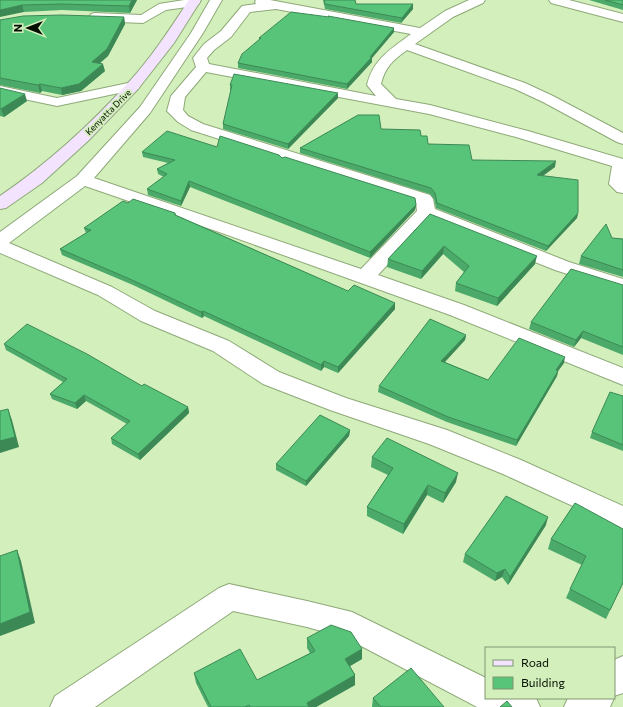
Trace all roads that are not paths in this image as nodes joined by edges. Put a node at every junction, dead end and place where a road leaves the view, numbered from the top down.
1 (216, 0) edge
2 (246, 0) edge
3 (479, 0) edge
4 (555, 0) edge
5 (194, 1) edge
6 (276, 5) junction
7 (86, 17) edge
8 (623, 18) edge
9 (422, 32) junction
10 (406, 44) junction
11 (203, 67) junction
12 (133, 86) junction
13 (0, 90) edge
14 (391, 103) junction
15 (623, 139) edge
16 (622, 164) edge
17 (83, 180) junction
18 (623, 188) edge
19 (3, 199) edge
20 (426, 212) junction
21 (0, 241) edge
22 (0, 246) edge
23 (365, 277) junction
24 (623, 286) edge
25 (623, 377) edge
26 (623, 518) edge
27 (623, 671) edge
28 (615, 681) edge
29 (485, 694) edge
30 (596, 699) edge
31 (70, 706) edge
32 (580, 707) edge

1 - 17 street
2 - 6 street
3 - 9 street
4 - 8 street
5 - 7 street
5 - 12 main road, Kenyatta Drive
6 - 9 street
6 - 11 street
9 - 10 street
10 - 14 street
10 - 15 street
11 - 14 street
11 - 20 street
12 - 13 street
12 - 19 main road, Kenyatta Drive
14 - 16 street
16 - 18 street
17 - 21 street
17 - 23 street
20 - 23 street
20 - 24 street
22 - 26 street
23 - 25 street
27 - 28 street
29 - 31 street
30 - 32 street

